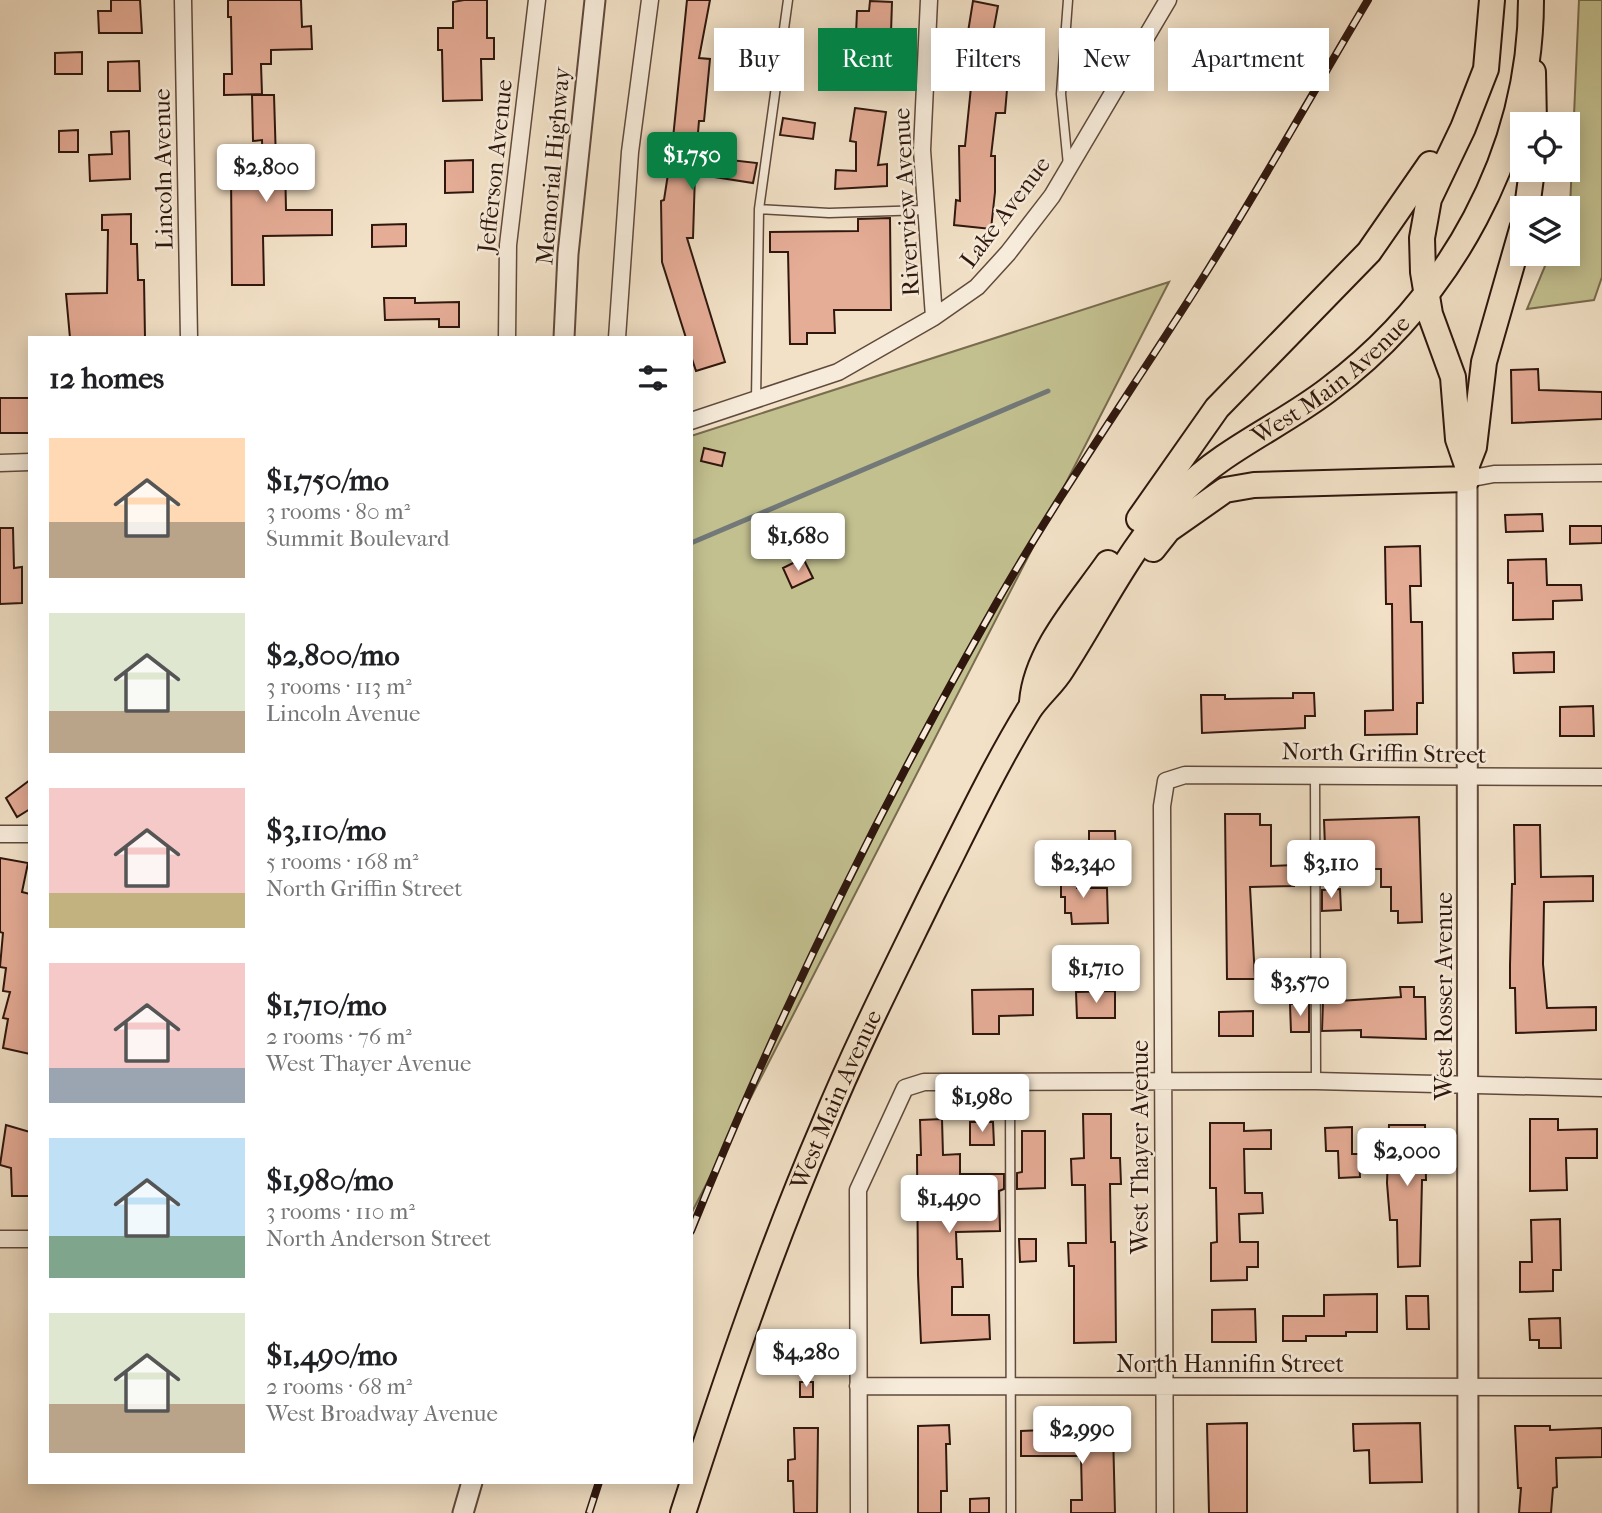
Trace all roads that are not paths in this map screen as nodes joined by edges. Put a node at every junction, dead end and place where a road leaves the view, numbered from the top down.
1 (183, 0) edge
2 (537, 0) edge
3 (595, 0) edge
4 (650, 0) edge
5 (788, 0) edge
6 (929, 0) edge
7 (1068, 0) edge
8 (1168, 0) edge
9 (1491, 0) edge
10 (1531, 0) edge
11 (1531, 35) junction
12 (1534, 112) edge
13 (1068, 168) junction
14 (759, 209) junction
15 (926, 209) junction
16 (1511, 266) edge
17 (1426, 293) junction
18 (934, 317) junction
19 (188, 336) edge
20 (507, 336) edge
21 (564, 336) edge
22 (617, 336) edge
23 (756, 400) junction
24 (693, 420) edge
25 (28, 462) edge
26 (0, 463) edge
27 (1467, 472) junction
28 (1602, 473) edge
29 (1077, 645) junction
30 (1032, 704) junction
31 (1315, 774) junction
32 (1468, 777) junction
33 (1602, 777) edge
34 (1166, 781) joint
35 (0, 834) edge
36 (28, 834) edge
37 (1316, 1081) junction
38 (1010, 1082) junction
39 (1163, 1082) junction
40 (1468, 1085) junction
41 (1602, 1088) edge
42 (0, 1239) edge
43 (28, 1239) edge
44 (858, 1386) junction
45 (1011, 1386) junction
46 (1164, 1386) junction
47 (1468, 1387) junction
48 (1602, 1387) edge
49 (471, 1484) edge
50 (693, 1484) edge
51 (693, 1484) edge
52 (463, 1513) edge
53 (683, 1513) edge
54 (859, 1513) edge
55 (1012, 1513) edge
56 (1165, 1513) edge
57 (1468, 1513) edge

1 - 19 street, Lincoln Avenue
2 - 20 street, Jefferson Avenue
3 - 21 street, Memorial Highway
4 - 22 street
5 - 14 lane
6 - 15 street, Riverview Avenue
7 - 13 lane
8 - 13 street, Lake Avenue
9 - 17 main road
9 - 30 main road, West Main Avenue
10 - 11 main road, West Main Avenue
11 - 12 main road
11 - 17 main road, West Main Avenue
13 - 18 street, Lake Avenue
14 - 15 lane
14 - 23 lane
15 - 18 street, Riverview Avenue
16 - 27 main road
17 - 27 main road
17 - 29 main road, West Main Avenue
18 - 23 street, Lake Avenue
23 - 24 street, Lake Avenue
25 - 26 street
27 - 28 street
27 - 29 main road
27 - 32 street, West Rosser Avenue
29 - 30 main road, West Main Avenue
30 - 50 main road, West Main Avenue
31 - 32 street, North Griffin Street
31 - 34 street, North Griffin Street
31 - 37 lane
32 - 33 street, North Griffin Street
32 - 40 street, West Rosser Avenue
34 - 39 street, West Thayer Avenue
35 - 36 street
37 - 39 street
37 - 40 street
38 - 39 street
38 - 44 street
38 - 45 lane
39 - 46 street, West Thayer Avenue
40 - 41 street
40 - 47 street, West Rosser Avenue
42 - 43 street
44 - 45 street, North Hannifin Street
44 - 54 street
45 - 46 street, North Hannifin Street
45 - 55 lane
46 - 47 street, North Hannifin Street
46 - 56 street, West Thayer Avenue
47 - 48 street, North Hannifin Street
47 - 57 street, West Rosser Avenue
49 - 52 street
51 - 53 main road, West Main Avenue

